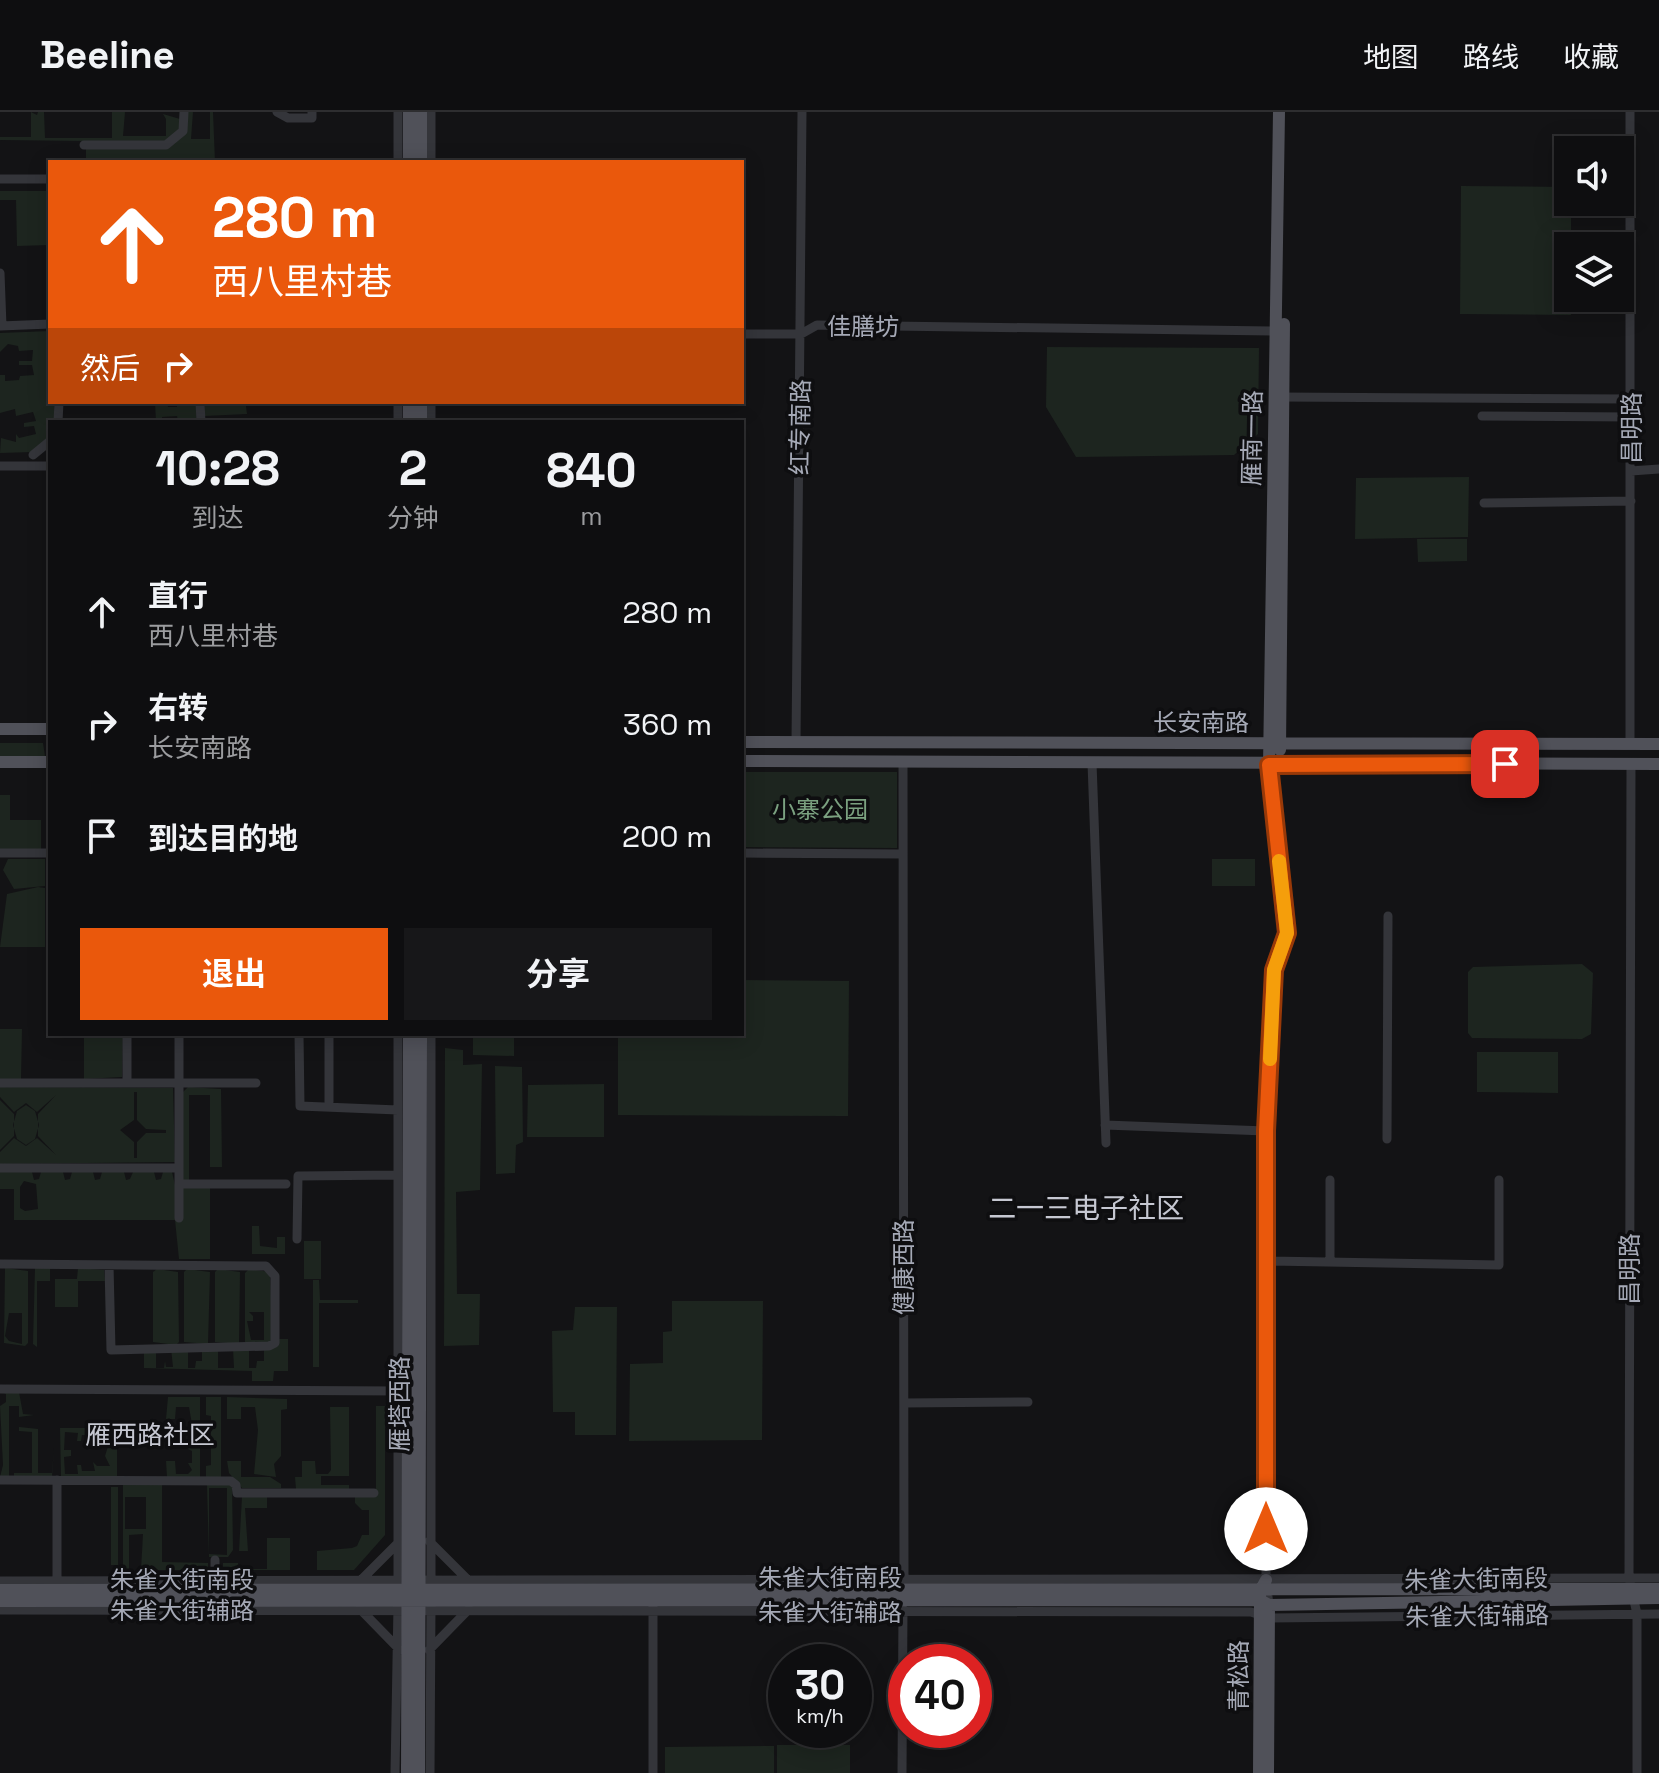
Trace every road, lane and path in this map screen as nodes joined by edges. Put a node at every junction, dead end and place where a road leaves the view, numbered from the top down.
1 (184, 112) edge
2 (277, 112) edge
3 (312, 112) edge
4 (398, 112) edge
5 (409, 112) edge
6 (421, 112) edge
7 (431, 112) edge
8 (802, 112) edge
9 (1279, 112) edge
10 (1287, 112) edge
11 (1630, 112) edge
12 (84, 145) dead end
13 (398, 160) edge
14 (409, 160) edge
15 (421, 160) edge
16 (431, 160) edge
17 (0, 179) edge
18 (48, 179) edge
19 (0, 273) edge
20 (48, 324) edge
21 (1, 326) edge
22 (1276, 331) junction
23 (744, 334) edge
24 (801, 334) junction
25 (1280, 397) junction
26 (1630, 399) junction
27 (1482, 416) dead end
28 (1631, 417) junction
29 (48, 443) edge
30 (33, 455) dead end
31 (0, 466) edge
32 (48, 466) edge
33 (1659, 469) edge
34 (1631, 471) junction
35 (1631, 501) junction
36 (1484, 503) dead end
37 (0, 729) edge
38 (48, 729) edge
39 (744, 742) edge
40 (796, 742) junction
41 (1630, 743) junction
42 (1274, 744) junction
43 (1659, 744) edge
44 (744, 761) edge
45 (0, 762) edge
46 (48, 762) edge
47 (903, 762) junction
48 (1092, 763) junction
49 (1631, 764) junction
50 (1659, 764) edge
51 (1274, 765) junction
52 (0, 853) edge
53 (48, 853) edge
54 (744, 853) edge
55 (902, 854) junction
56 (1388, 916) dead end
57 (127, 1036) edge
58 (179, 1036) edge
59 (299, 1036) edge
60 (329, 1036) edge
61 (398, 1036) edge
62 (409, 1036) edge
63 (421, 1036) edge
64 (431, 1036) edge
65 (0, 1083) edge
66 (127, 1083) junction
67 (179, 1083) junction
68 (256, 1083) dead end
69 (329, 1102) dead end
70 (398, 1110) junction
71 (1105, 1125) junction
72 (1266, 1131) junction
73 (1387, 1139) dead end
74 (1106, 1143) dead end
75 (0, 1168) edge
76 (179, 1168) junction
77 (398, 1175) junction
78 (1330, 1180) dead end
79 (1499, 1180) dead end
80 (179, 1184) junction
81 (286, 1184) dead end
82 (179, 1218) dead end
83 (297, 1239) dead end
84 (1266, 1261) junction
85 (1330, 1262) junction
86 (0, 1264) edge
87 (109, 1265) junction
88 (0, 1389) edge
89 (404, 1391) junction
90 (1028, 1402) dead end
91 (904, 1403) junction
92 (0, 1480) edge
93 (57, 1480) junction
94 (374, 1493) dead end
95 (415, 1533) junction
96 (398, 1543) junction
97 (431, 1543) junction
98 (215, 1560) dead end
99 (1659, 1578) edge
100 (0, 1581) edge
101 (215, 1581) junction
102 (57, 1585) junction
103 (1630, 1588) junction
104 (1659, 1589) edge
105 (0, 1590) edge
106 (904, 1595) junction
107 (356, 1596) junction
108 (415, 1596) junction
109 (473, 1596) junction
110 (1659, 1598) edge
111 (1265, 1600) junction
112 (0, 1601) edge
113 (654, 1605) junction
114 (0, 1610) edge
115 (1637, 1614) junction
116 (1659, 1614) edge
117 (398, 1648) junction
118 (431, 1648) junction
119 (415, 1658) junction
120 (395, 1773) edge
121 (407, 1773) edge
122 (419, 1773) edge
123 (430, 1773) edge
124 (653, 1773) edge
125 (902, 1773) edge
126 (1259, 1773) edge
127 (1268, 1773) edge
128 (1637, 1773) edge

1 - 12 street
2 - 3 street
4 - 13 street
5 - 14 main road
6 - 15 main road
7 - 16 street
8 - 24 street, 红专南路
9 - 22 main road, 雁南一路
10 - 25 main road, 雁南一路
11 - 26 street, 昌明路
17 - 18 street
19 - 21 street
20 - 21 street
22 - 24 street, 佳膳坊
22 - 25 main road, 雁南一路
23 - 24 street, 佳膳坊
24 - 40 street, 红专南路
25 - 26 street
25 - 42 main road, 雁南一路
26 - 28 street, 昌明路
27 - 28 street
28 - 34 street, 昌明路
29 - 30 street
31 - 32 street
33 - 34 street
34 - 35 street, 昌明路
35 - 36 street
35 - 41 street, 昌明路
37 - 38 main road
39 - 40 main road, 长安南路
40 - 42 main road, 长安南路
41 - 42 main road, 长安南路
41 - 43 main road, 长安南路
42 - 51 main road, 雁南一路
44 - 47 main road, 长安南路
45 - 46 main road
47 - 48 main road, 长安南路
47 - 55 street, 健康西路
48 - 51 main road, 长安南路
48 - 71 street
49 - 50 main road, 长安南路
49 - 51 main road, 长安南路
49 - 103 street, 昌明路
51 - 72 street, 青松路
52 - 53 street
54 - 55 street
55 - 91 street, 健康西路
56 - 73 street
57 - 66 street
58 - 67 street
59 - 70 street
60 - 69 street
61 - 70 street
62 - 89 main road, 雁塔西路
63 - 95 main road, 雁塔西路
64 - 97 street
65 - 66 street
66 - 67 street
67 - 68 street
67 - 76 street
70 - 77 street
71 - 72 street
71 - 74 street
72 - 84 street, 青松路
75 - 76 street
76 - 80 street
77 - 83 street
77 - 89 street
78 - 85 street
79 - 85 street
80 - 81 street
80 - 82 street
84 - 85 street
84 - 111 street, 青松路
86 - 87 street
87 - 87 street
88 - 89 street
89 - 95 main road, 雁塔西路
89 - 96 street
90 - 91 street
91 - 106 street, 健康西路
92 - 93 street
93 - 94 street
93 - 102 street
95 - 96 street
95 - 97 street
95 - 108 main road, 雁塔西路
96 - 107 street
96 - 108 street
97 - 108 street
97 - 109 street
98 - 101 street
99 - 103 street
100 - 102 street, 朱雀大街辅路
101 - 102 street, 朱雀大街辅路
101 - 107 street, 朱雀大街辅路
102 - 105 main road, 朱雀大街南段
102 - 107 main road, 朱雀大街南段
103 - 104 main road, 朱雀大街南段
103 - 110 main road, 朱雀大街南段
103 - 111 main road, 朱雀大街南段
103 - 115 street, 昌明路
106 - 109 main road, 朱雀大街南段
106 - 111 main road, 朱雀大街南段
106 - 111 street, 朱雀大街辅路
106 - 113 main road, 朱雀大街南段
106 - 125 street, 健康西路
107 - 108 main road, 朱雀大街南段
107 - 108 street, 朱雀大街辅路
107 - 112 main road, 朱雀大街南段
107 - 114 street, 朱雀大街辅路
107 - 117 street
108 - 109 main road, 朱雀大街南段
108 - 109 street, 朱雀大街辅路
108 - 117 street
108 - 118 street
108 - 119 main road, 雁塔西路
109 - 113 main road, 朱雀大街南段
109 - 118 street
111 - 115 street, 朱雀大街辅路
111 - 126 main road, 青松路
111 - 127 main road, 青松路
113 - 124 street
115 - 116 street, 朱雀大街辅路
115 - 128 street, 昌明路
117 - 119 street
117 - 120 street
118 - 119 street
118 - 123 street
119 - 121 main road, 雁塔西路
119 - 122 main road, 雁塔西路

